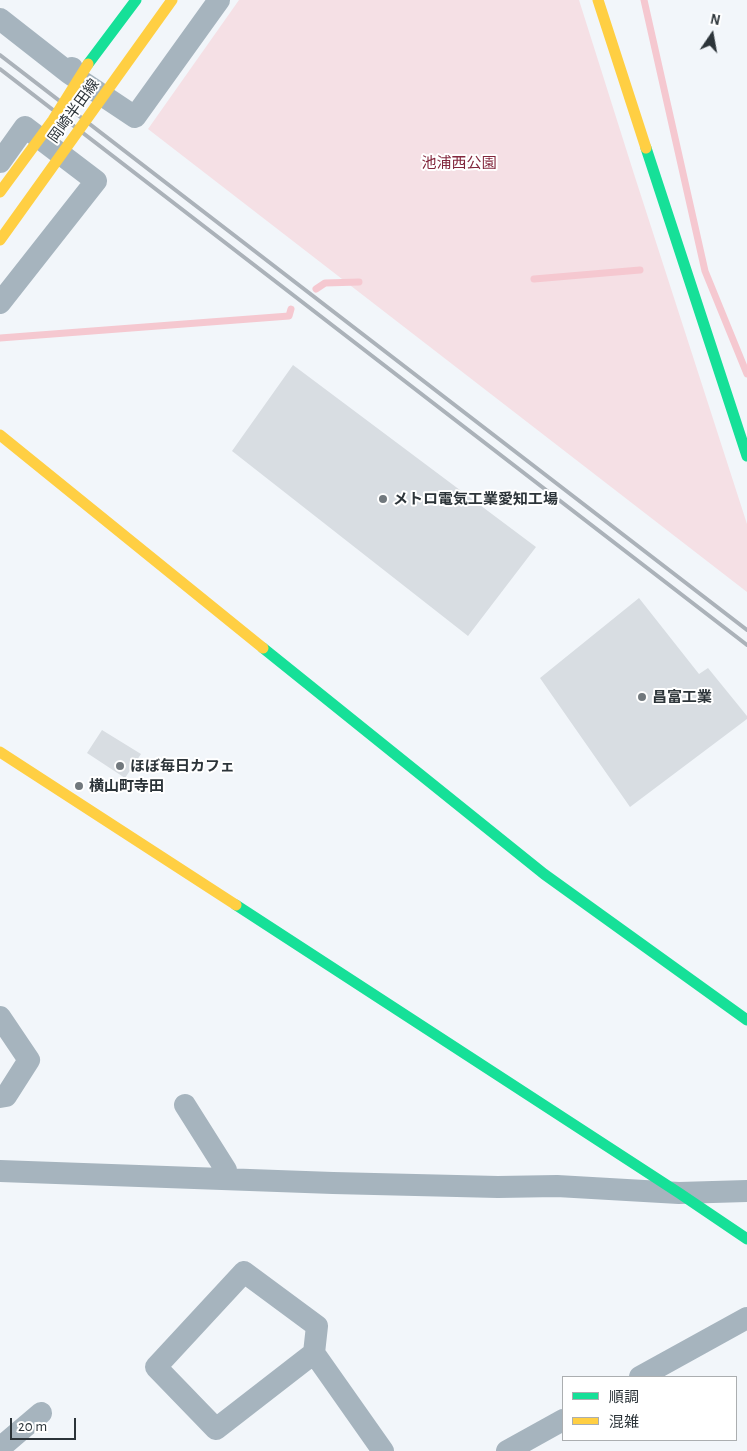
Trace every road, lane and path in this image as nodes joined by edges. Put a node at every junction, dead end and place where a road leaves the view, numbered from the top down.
1 (122, 0) edge
2 (136, 0) edge
3 (172, 0) edge
4 (219, 0) edge
5 (598, 0) edge
6 (0, 19) edge
7 (69, 73) junction
8 (0, 162) edge
9 (0, 192) edge
10 (0, 240) edge
11 (0, 303) edge
12 (0, 435) edge
13 (747, 456) edge
14 (0, 752) edge
15 (0, 1017) edge
16 (747, 1020) edge
17 (0, 1098) edge
18 (184, 1105) dead end
19 (0, 1171) edge
20 (224, 1179) junction
21 (747, 1191) edge
22 (679, 1193) junction
23 (747, 1239) edge
24 (747, 1318) edge
25 (314, 1353) junction
26 (642, 1376) edge
27 (41, 1413) dead end
28 (562, 1421) edge
29 (0, 1448) edge
30 (383, 1451) edge
31 (507, 1451) edge

1 - 7 street
2 - 9 street, 岡崎半田線, bridge
3 - 10 street, 岡崎半田線, bridge
4 - 7 street
5 - 13 street
6 - 7 street
8 - 11 street
12 - 16 street
14 - 22 street
15 - 17 street
18 - 20 street
19 - 20 street
20 - 22 street
21 - 22 street
22 - 23 street
24 - 26 street
25 - 25 street
25 - 30 street
27 - 29 street
28 - 31 street

